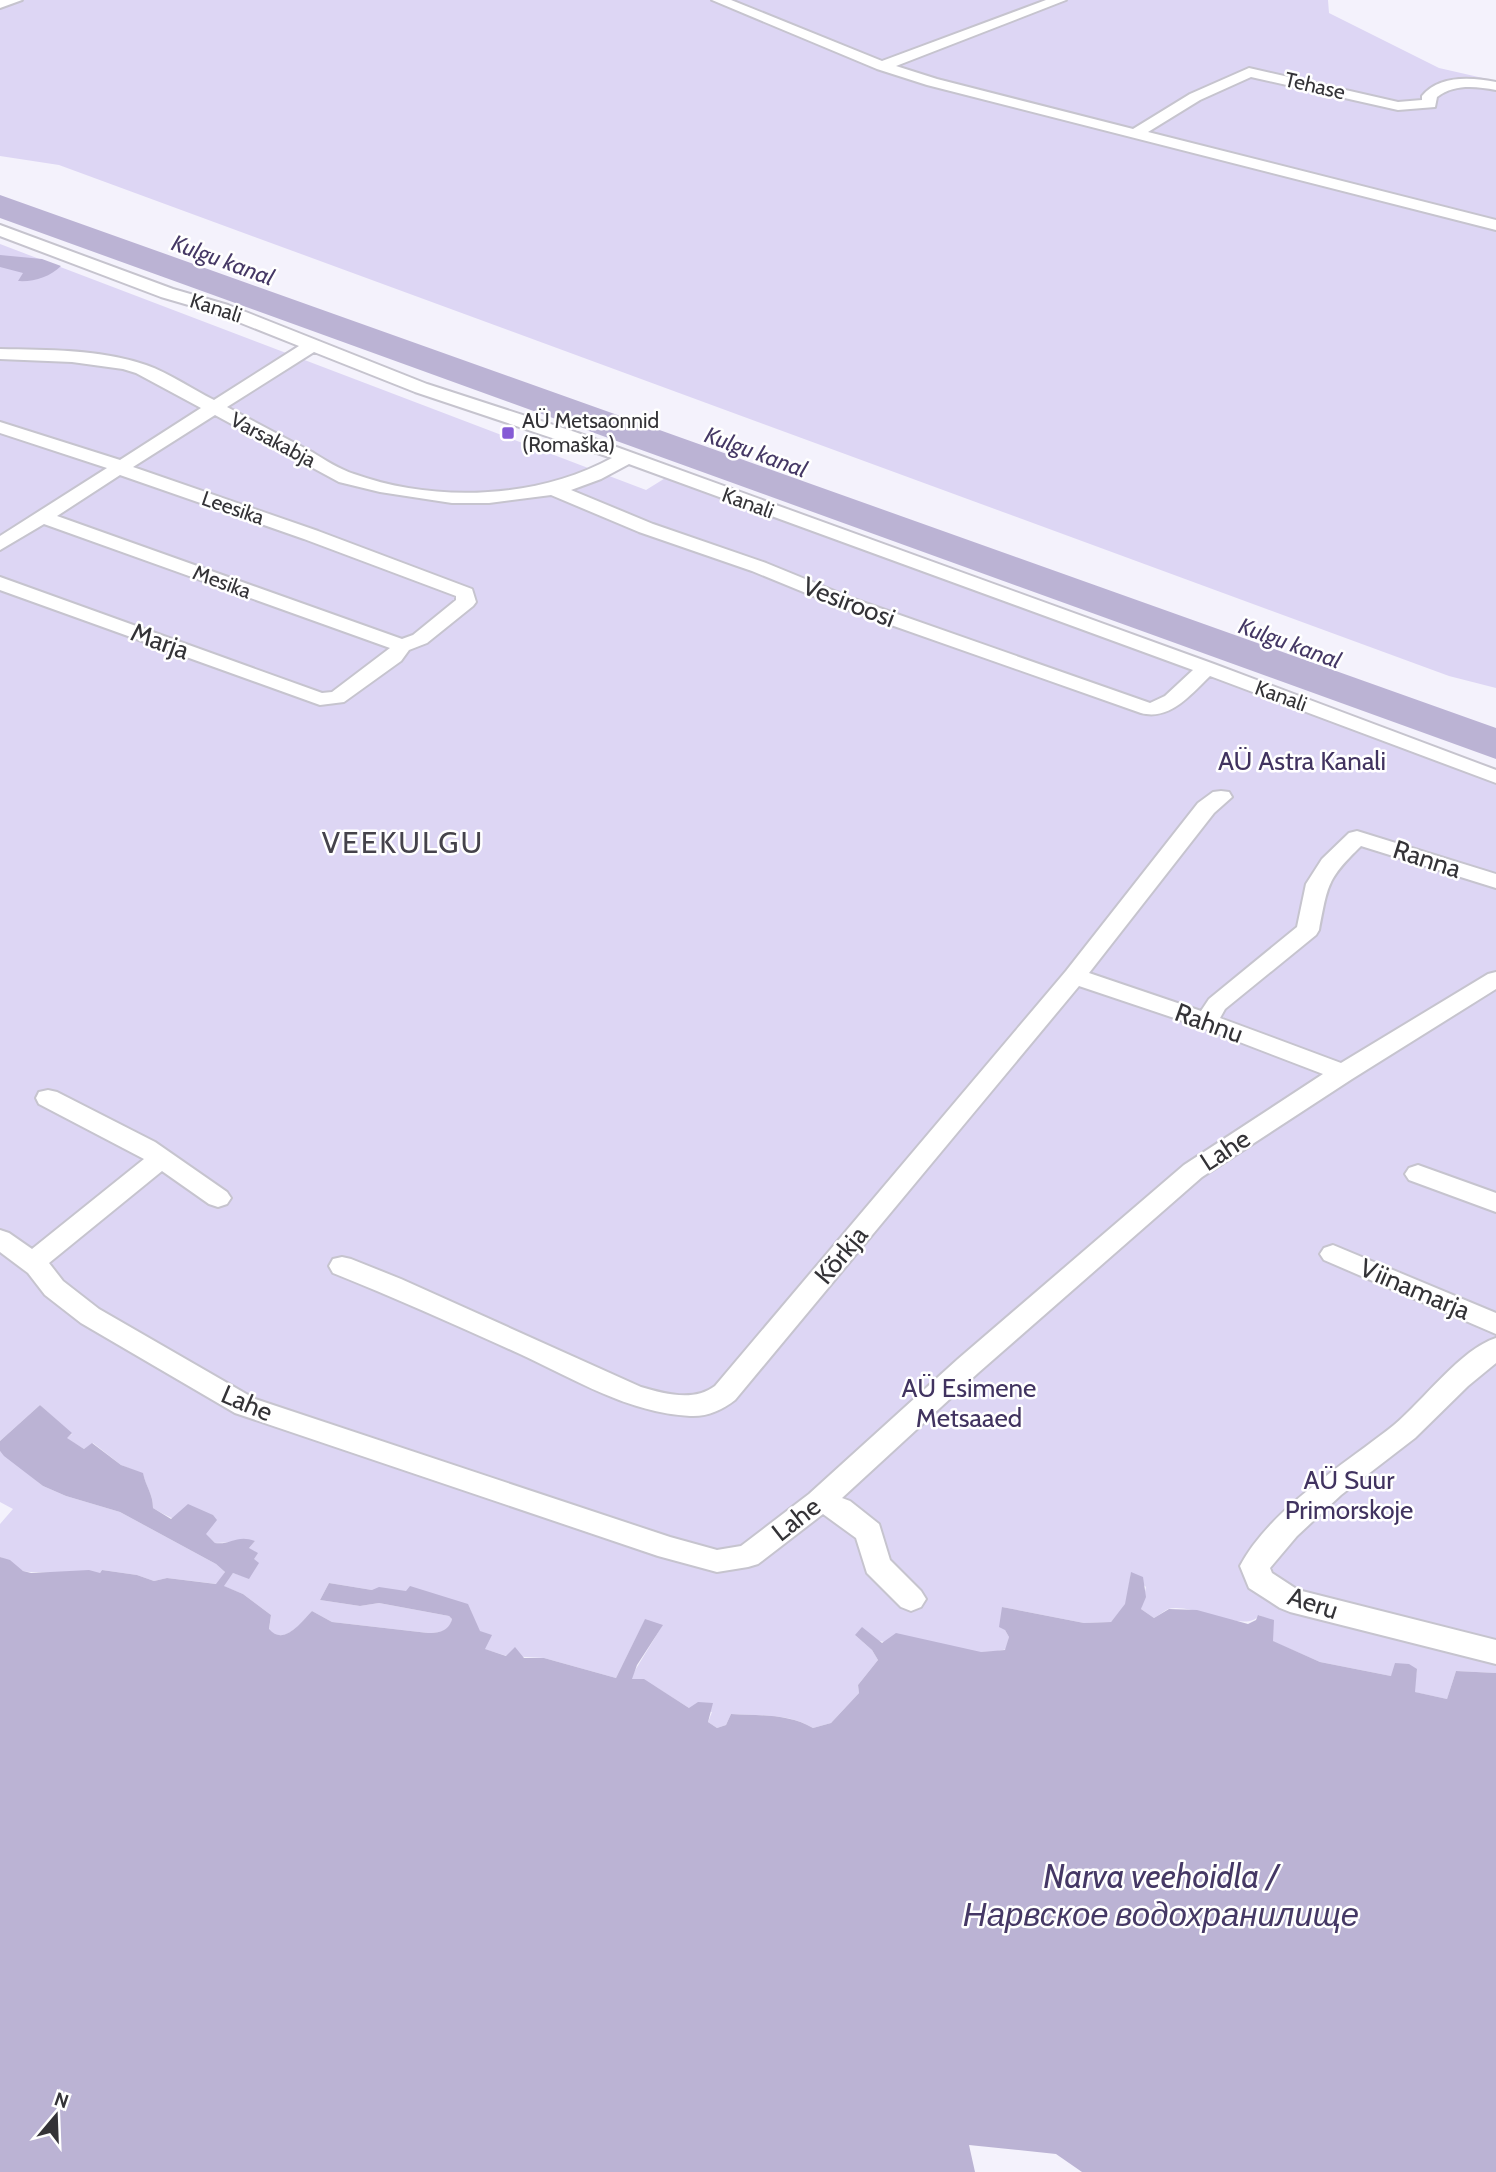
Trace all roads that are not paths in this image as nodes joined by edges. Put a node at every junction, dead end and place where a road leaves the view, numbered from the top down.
1 (15, 0) edge
2 (719, 0) edge
3 (1059, 0) edge
4 (0, 4) edge
5 (882, 66) junction
6 (1496, 86) edge
7 (1135, 134) junction
8 (1496, 225) edge
9 (0, 230) edge
10 (314, 344) junction
11 (0, 354) edge
12 (215, 409) junction
13 (0, 427) edge
14 (626, 458) junction
15 (120, 468) junction
16 (553, 489) junction
17 (41, 517) junction
18 (0, 544) edge
19 (0, 583) edge
20 (402, 646) junction
21 (1207, 668) junction
22 (1496, 777) edge
23 (1221, 797) dead end
24 (1496, 881) edge
25 (1074, 976) junction
26 (1496, 979) edge
27 (1206, 1021) junction
28 (1343, 1073) junction
29 (48, 1098) dead end
30 (160, 1159) junction
31 (1418, 1174) dead end
32 (218, 1198) dead end
33 (1496, 1203) edge
34 (0, 1239) edge
35 (1333, 1254) dead end
36 (33, 1262) junction
37 (342, 1266) dead end
38 (1496, 1324) edge
39 (1496, 1348) edge
40 (819, 1502) junction
41 (911, 1599) dead end
42 (1496, 1652) edge

1 - 4 street
2 - 5 street
3 - 5 street
5 - 7 street
6 - 7 street, Tehase
7 - 8 street
9 - 10 street, Kanali
10 - 12 street
10 - 14 street, Kanali
11 - 12 street, Varsakabja
12 - 15 street
12 - 16 street, Varsakabja
13 - 15 street, Leesika
14 - 16 street, Varsakabja
14 - 21 street, Kanali
15 - 17 street
15 - 20 street, Leesika
16 - 21 street, Vesiroosi
17 - 18 street
17 - 20 street, Mesika
19 - 20 street, Marja
21 - 22 street, Kanali
23 - 25 street, Kõrkja
24 - 27 street, Ranna
25 - 27 street, Rahnu
25 - 37 street, Kõrkja
26 - 28 street, Lahe
27 - 28 street, Rahnu
28 - 40 street, Lahe
29 - 30 street
30 - 32 street
30 - 36 street
31 - 33 street
34 - 36 street, Lahe
35 - 38 street, Viinamarja
36 - 40 street, Lahe
39 - 42 street, Aeru
40 - 41 street

